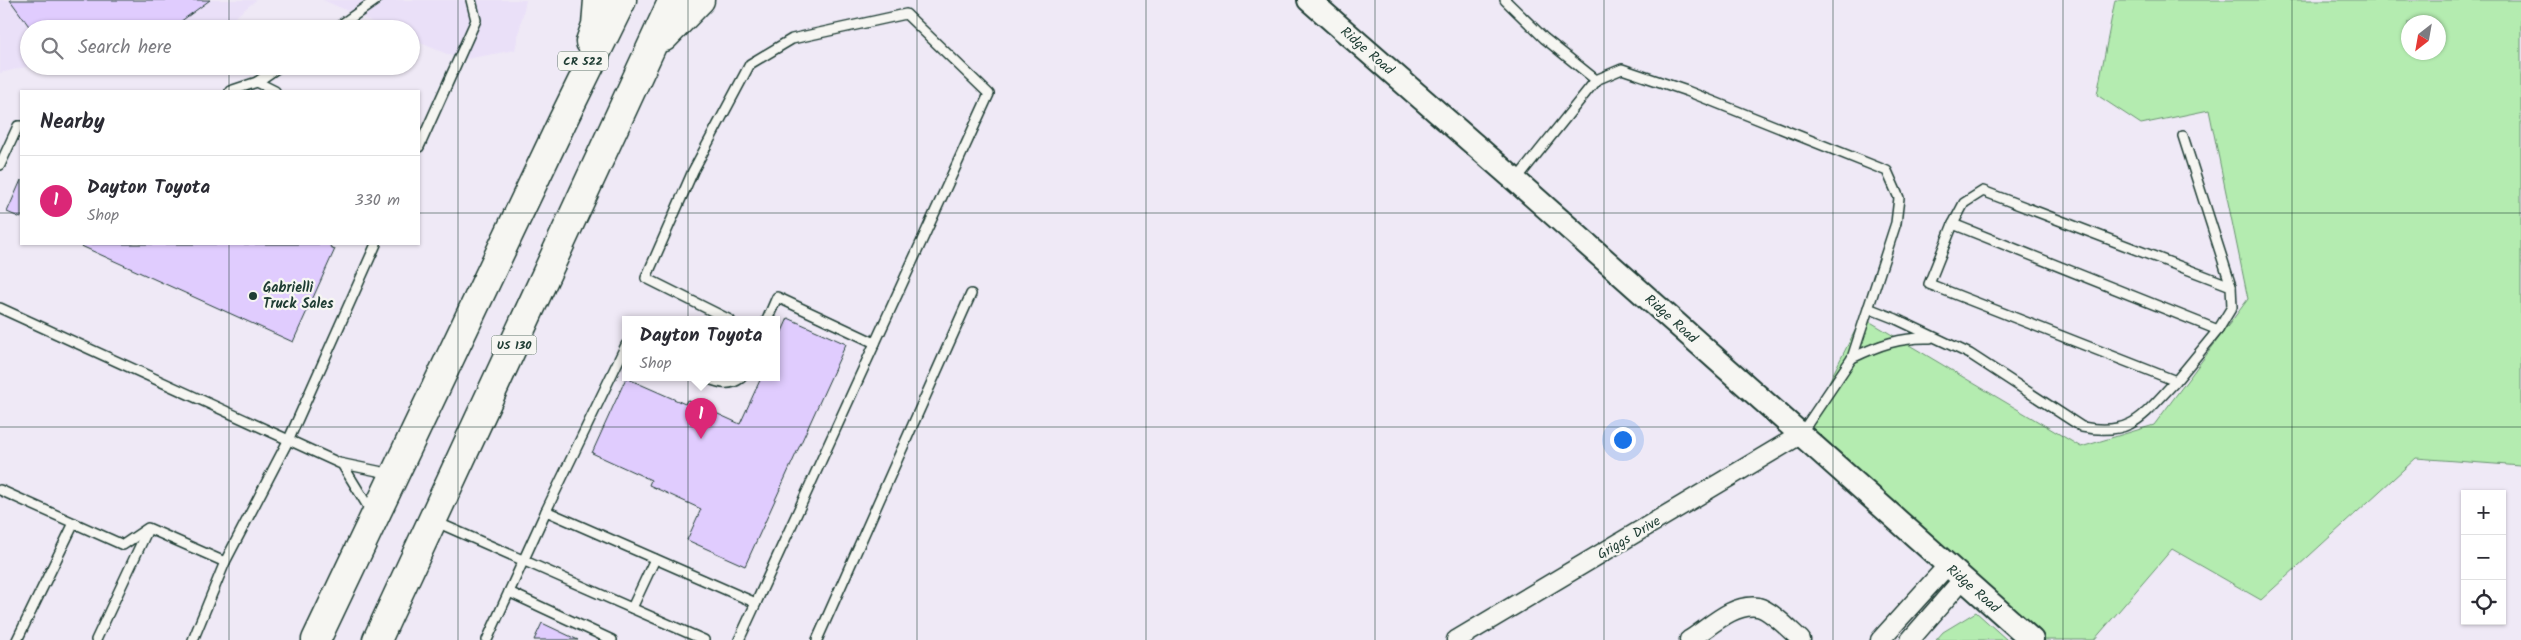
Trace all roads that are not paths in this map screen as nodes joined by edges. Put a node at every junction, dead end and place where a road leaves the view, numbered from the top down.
1 (376, 0) edge
2 (471, 0) edge
3 (598, 0) edge
4 (622, 0) edge
5 (673, 0) edge
6 (700, 0) edge
7 (1308, 0) edge
8 (1505, 0) edge
9 (348, 20) edge
10 (651, 50) junction
11 (267, 75) edge
12 (1596, 80) junction
13 (257, 82) junction
14 (233, 90) edge
15 (274, 90) edge
16 (562, 120) junction
17 (20, 126) edge
18 (2183, 136) dead end
19 (420, 145) edge
20 (0, 165) edge
21 (1515, 180) junction
22 (1952, 224) junction
23 (376, 245) edge
24 (2231, 286) junction
25 (971, 294) dead end
26 (0, 308) edge
27 (1868, 308) junction
28 (722, 316) edge
29 (769, 316) edge
30 (2218, 330) junction
31 (1936, 338) junction
32 (875, 343) junction
33 (622, 353) edge
34 (1852, 358) junction
35 (714, 381) edge
36 (738, 381) edge
37 (2176, 381) junction
38 (1800, 435) junction
39 (289, 439) junction
40 (342, 464) junction
41 (394, 475) junction
42 (0, 490) edge
43 (546, 511) junction
44 (374, 517) junction
45 (433, 521) junction
46 (74, 523) junction
47 (148, 528) junction
48 (655, 559) junction
49 (524, 561) junction
50 (225, 562) junction
51 (1955, 573) junction
52 (509, 592) junction
53 (756, 603) junction
54 (632, 608) junction
55 (682, 636) edge
56 (17, 640) edge
57 (96, 640) edge
58 (193, 640) edge
59 (316, 640) edge
60 (377, 640) edge
61 (487, 640) edge
62 (612, 640) edge
63 (704, 640) edge
64 (739, 640) edge
65 (817, 640) edge
66 (1456, 640) edge
67 (1689, 640) edge
68 (1801, 640) edge
69 (1880, 640) edge
70 (1910, 640) edge
71 (2032, 640) edge

1 - 9 lane
2 - 19 lane
3 - 16 highway, CR 522
4 - 16 highway
5 - 10 highway, US 130
6 - 10 highway
7 - 21 street, Ridge Road
8 - 12 lane
10 - 45 highway, US 130
11 - 13 lane
12 - 21 lane
12 - 27 lane
13 - 14 lane
13 - 15 lane
16 - 41 highway
17 - 20 lane
18 - 24 lane
21 - 38 street, Ridge Road
22 - 24 lane
22 - 30 lane
22 - 37 lane
23 - 39 lane
24 - 30 lane
25 - 65 lane
26 - 39 lane
27 - 31 lane
27 - 34 lane
28 - 32 lane
29 - 32 lane
30 - 37 lane
31 - 34 lane
31 - 37 lane
32 - 53 lane
33 - 43 lane
34 - 38 lane
35 - 36 lane
38 - 51 street, Ridge Road
38 - 66 street, Griggs Drive
39 - 40 lane
39 - 50 lane
40 - 41 lane
40 - 44 lane
41 - 44 highway
42 - 46 lane
43 - 48 lane
43 - 49 lane
44 - 59 highway
45 - 49 lane
45 - 60 highway, US 130
46 - 47 lane
46 - 56 lane
47 - 50 lane
47 - 57 lane
48 - 53 lane
48 - 54 lane
49 - 52 lane
49 - 54 lane
50 - 58 lane
51 - 69 street
51 - 70 street
51 - 71 street, Ridge Road
52 - 61 lane
52 - 62 lane
53 - 64 lane
54 - 55 lane
55 - 63 lane
67 - 68 street

